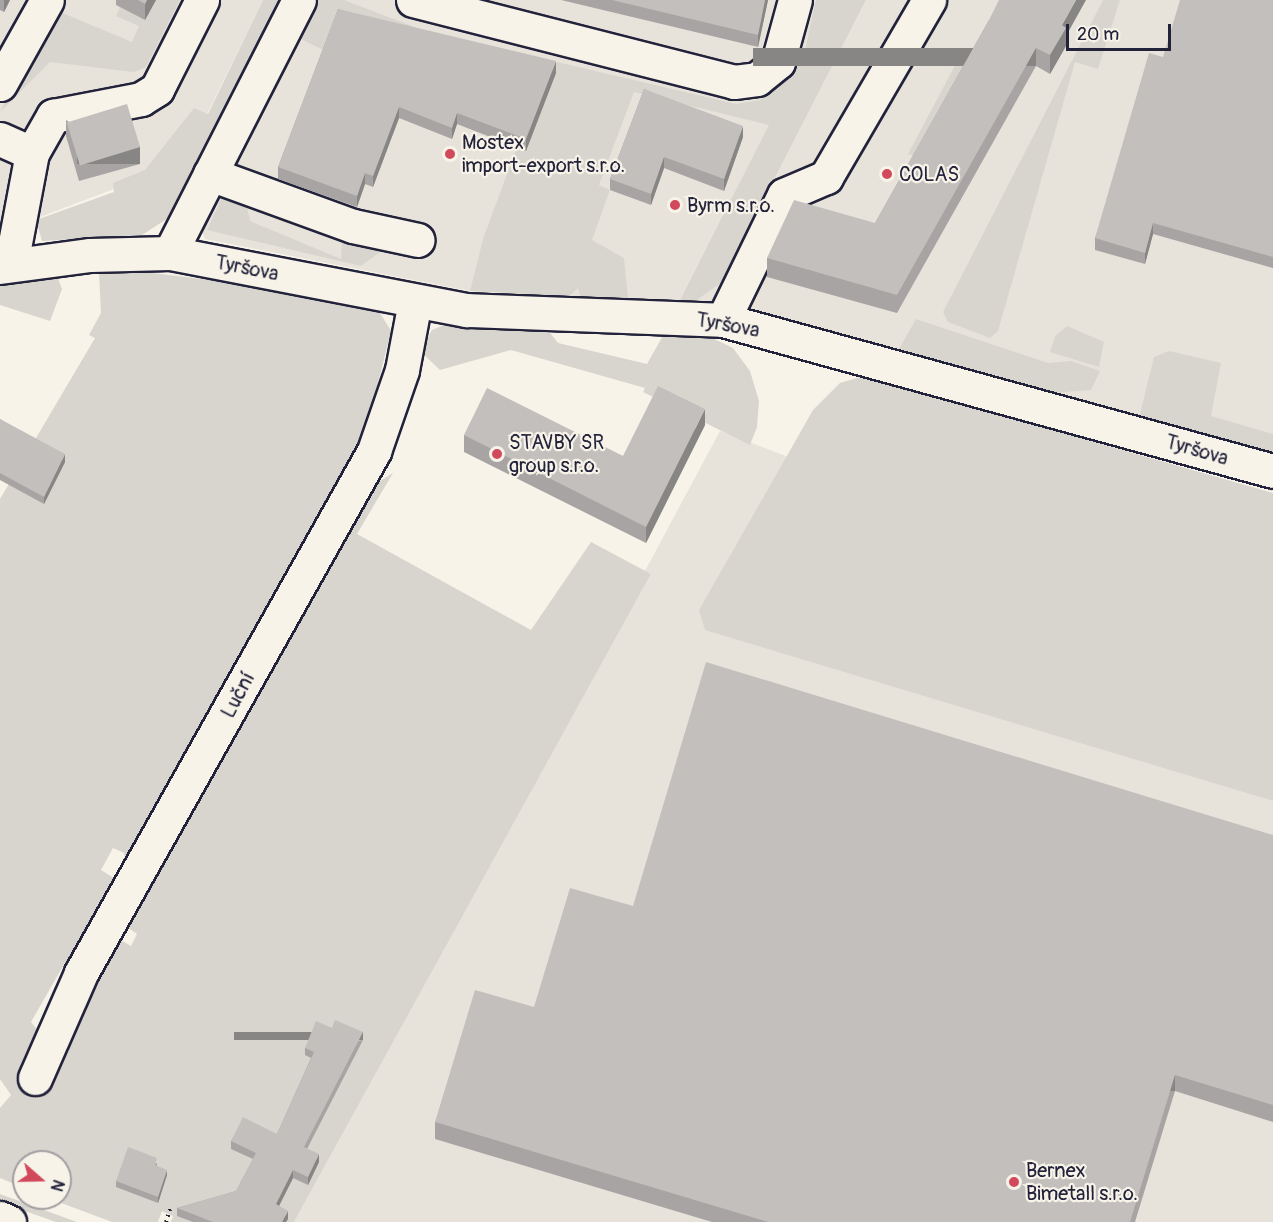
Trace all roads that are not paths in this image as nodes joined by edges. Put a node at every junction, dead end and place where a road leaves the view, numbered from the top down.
1 (47, 0) edge
2 (202, 0) edge
3 (299, 0) edge
4 (413, 0) edge
5 (795, 0) edge
6 (929, 0) edge
7 (0, 84) edge
8 (0, 139) edge
9 (32, 153) junction
10 (210, 174) junction
11 (418, 240) dead end
12 (170, 253) junction
13 (5, 265) edge
14 (415, 301) junction
15 (723, 320) junction
16 (1273, 471) edge
17 (35, 1078) dead end
18 (0, 1218) edge
19 (9, 1222) edge

1 - 7 street
2 - 9 street
3 - 10 street
4 - 5 street
6 - 15 street
8 - 9 street
9 - 13 street
10 - 11 street
10 - 12 street
12 - 13 street, Tyršova
12 - 14 street, Tyršova
14 - 15 street, Tyršova
14 - 17 street, Luční
15 - 16 street, Tyršova
18 - 19 street

